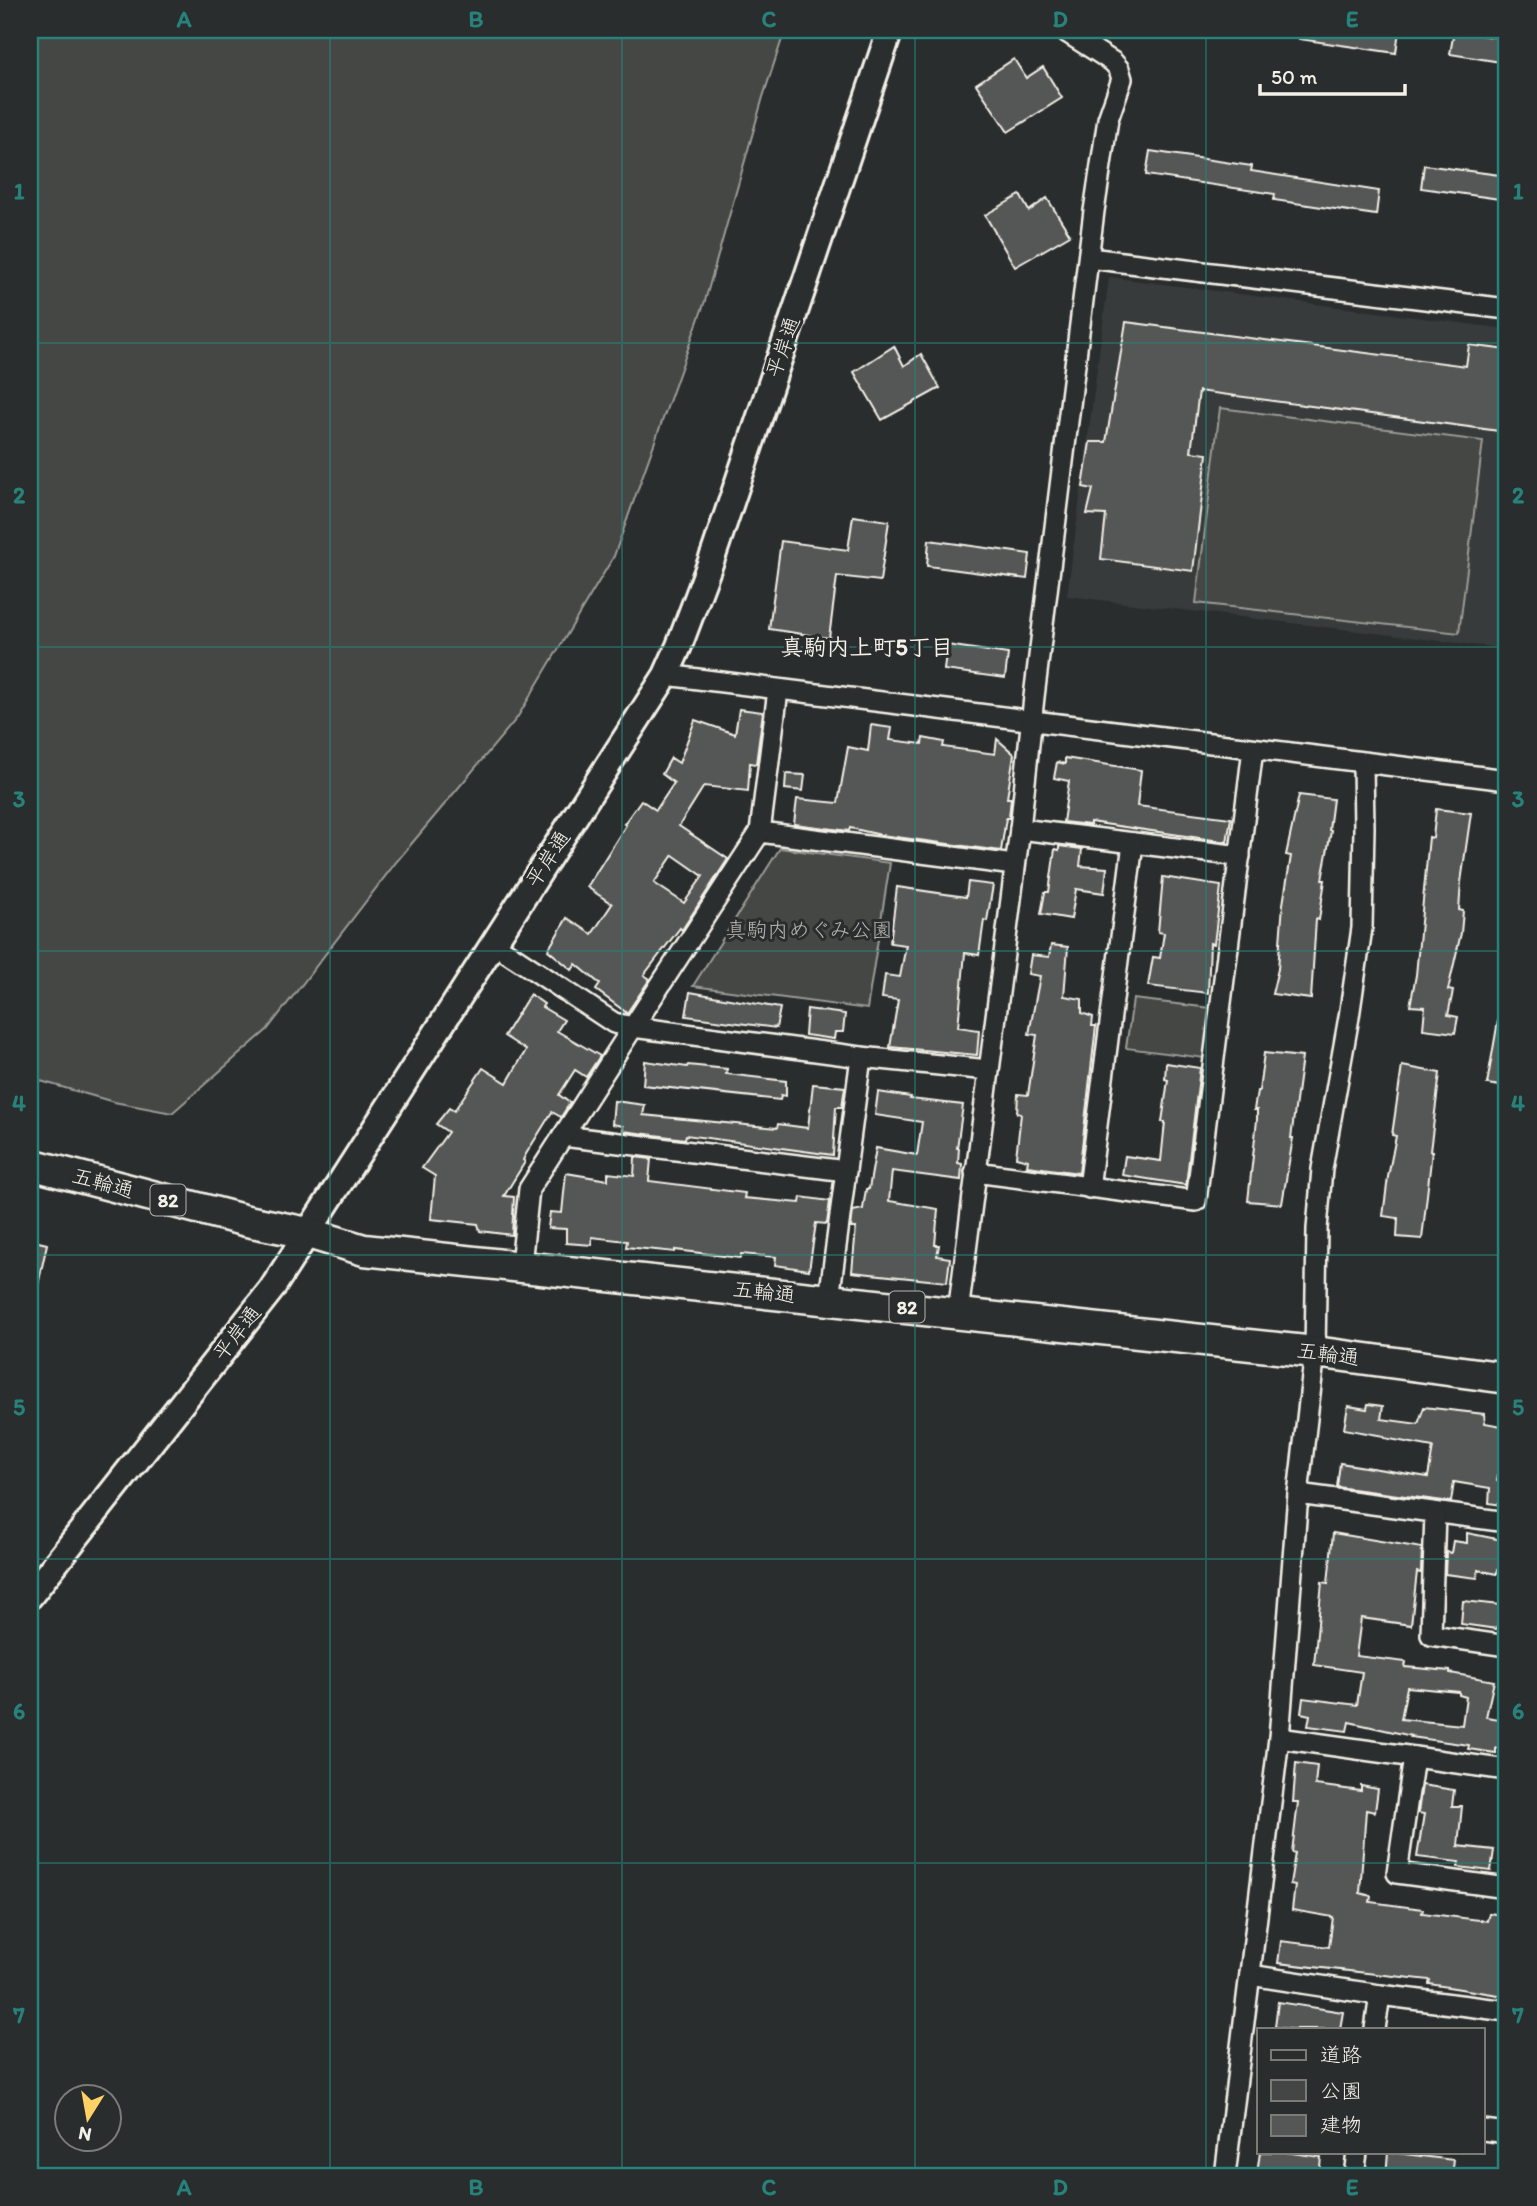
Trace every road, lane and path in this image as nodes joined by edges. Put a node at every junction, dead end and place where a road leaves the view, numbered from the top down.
1 (890, 30) edge
2 (1063, 30) edge
3 (1088, 258) junction
4 (1507, 309) edge
5 (666, 675) junction
6 (778, 690) junction
7 (1031, 721) junction
8 (1254, 749) junction
9 (1363, 764) junction
10 (1507, 780) edge
11 (1020, 830) junction
12 (760, 832) junction
13 (1133, 843) junction
14 (1240, 856) junction
15 (1014, 865) junction
16 (493, 943) junction
17 (633, 1027) junction
18 (861, 1058) junction
19 (988, 1070) junction
20 (563, 1136) junction
21 (30, 1164) edge
22 (846, 1171) junction
23 (975, 1172) junction
24 (1089, 1188) junction
25 (308, 1233) junction
26 (521, 1265) junction
27 (829, 1299) junction
28 (958, 1312) junction
29 (1315, 1352) junction
30 (1507, 1378) edge
31 (1298, 1494) junction
32 (1435, 1513) junction
33 (1507, 1522) edge
34 (30, 1596) edge
35 (1507, 1646) edge
36 (1279, 1738) junction
37 (1415, 1757) junction
38 (1507, 1770) edge
39 (1507, 1888) edge
40 (1250, 1975) junction
41 (1380, 1995) junction
42 (1507, 2011) edge
43 (1375, 2028) edge
44 (1484, 2130) edge
45 (1507, 2133) edge
46 (1357, 2154) edge
47 (1225, 2176) edge
48 (1354, 2176) edge

1 - 5 street, 平岸通
2 - 3 street
3 - 4 street
3 - 7 street
5 - 6 street
5 - 16 street, 平岸通
6 - 7 street
6 - 12 street
7 - 8 street
7 - 11 street
8 - 9 street
8 - 14 street
9 - 10 street
9 - 29 street
11 - 13 street
11 - 15 street
12 - 15 street
12 - 17 street
13 - 14 street
13 - 24 street
14 - 24 street
15 - 19 street
16 - 17 street
16 - 25 street, 平岸通
17 - 18 street
17 - 20 street
18 - 19 street
18 - 22 street
19 - 23 street
20 - 22 street
20 - 26 street
21 - 25 main road, 五輪通 / 82
22 - 27 street
23 - 24 street
23 - 28 street
25 - 26 main road, 五輪通 / 82
25 - 34 street, 平岸通
26 - 27 main road, 五輪通 / 82
27 - 28 main road, 五輪通 / 82
28 - 29 main road, 五輪通 / 82
29 - 30 main road, 五輪通 / 82
29 - 31 street
31 - 32 street
31 - 36 street
32 - 33 street
32 - 35 street
36 - 37 street
36 - 40 street
37 - 38 street
37 - 39 street
40 - 41 street
40 - 47 street
41 - 42 street
41 - 43 street
44 - 45 street
46 - 48 street

